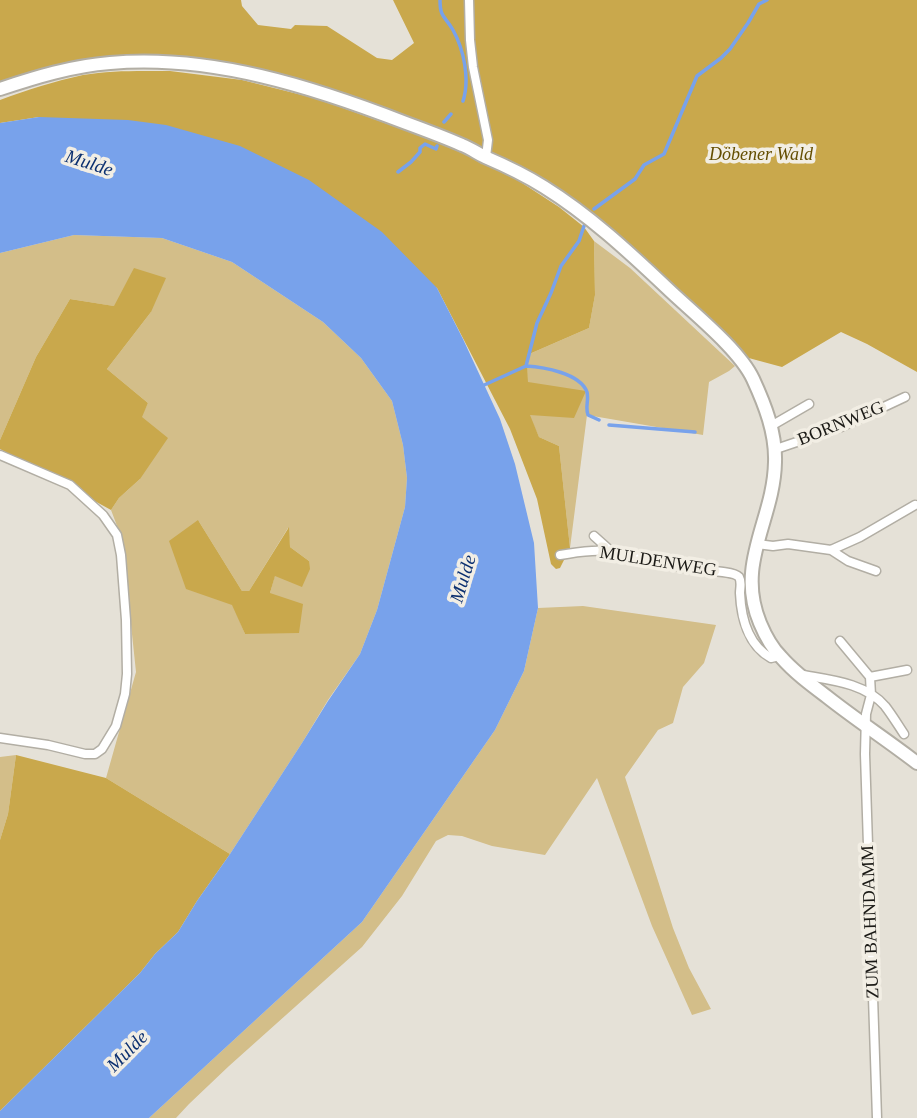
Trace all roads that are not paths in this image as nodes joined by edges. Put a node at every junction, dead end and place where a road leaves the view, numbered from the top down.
1 (469, 0) edge
2 (0, 89) edge
3 (486, 157) junction
4 (905, 397) dead end
5 (808, 404) dead end
6 (771, 426) junction
7 (776, 449) junction
8 (0, 455) edge
9 (915, 505) dead end
10 (594, 536) dead end
11 (757, 544) junction
12 (831, 550) junction
13 (613, 553) junction
14 (560, 555) dead end
15 (876, 570) dead end
16 (840, 642) dead end
17 (779, 656) junction
18 (908, 670) dead end
19 (798, 675) junction
20 (870, 677) junction
21 (871, 695) junction
22 (867, 726) junction
23 (904, 734) dead end
24 (0, 738) edge
25 (917, 762) edge
26 (877, 1118) edge

1 - 3 street
2 - 3 main road
3 - 6 main road
4 - 7 street, BORNWEG
5 - 6 street
6 - 7 main road
7 - 11 main road
8 - 24 street
9 - 12 street
10 - 13 street
11 - 12 street
11 - 17 main road
12 - 15 street
13 - 14 street, MULDENWEG
13 - 17 street, MULDENWEG
16 - 20 street
17 - 19 main road
18 - 20 street
19 - 21 street
19 - 22 main road
20 - 21 street, ZUM BAHNDAMM
21 - 22 street, ZUM BAHNDAMM
21 - 23 street
22 - 25 main road
22 - 26 street, ZUM BAHNDAMM

